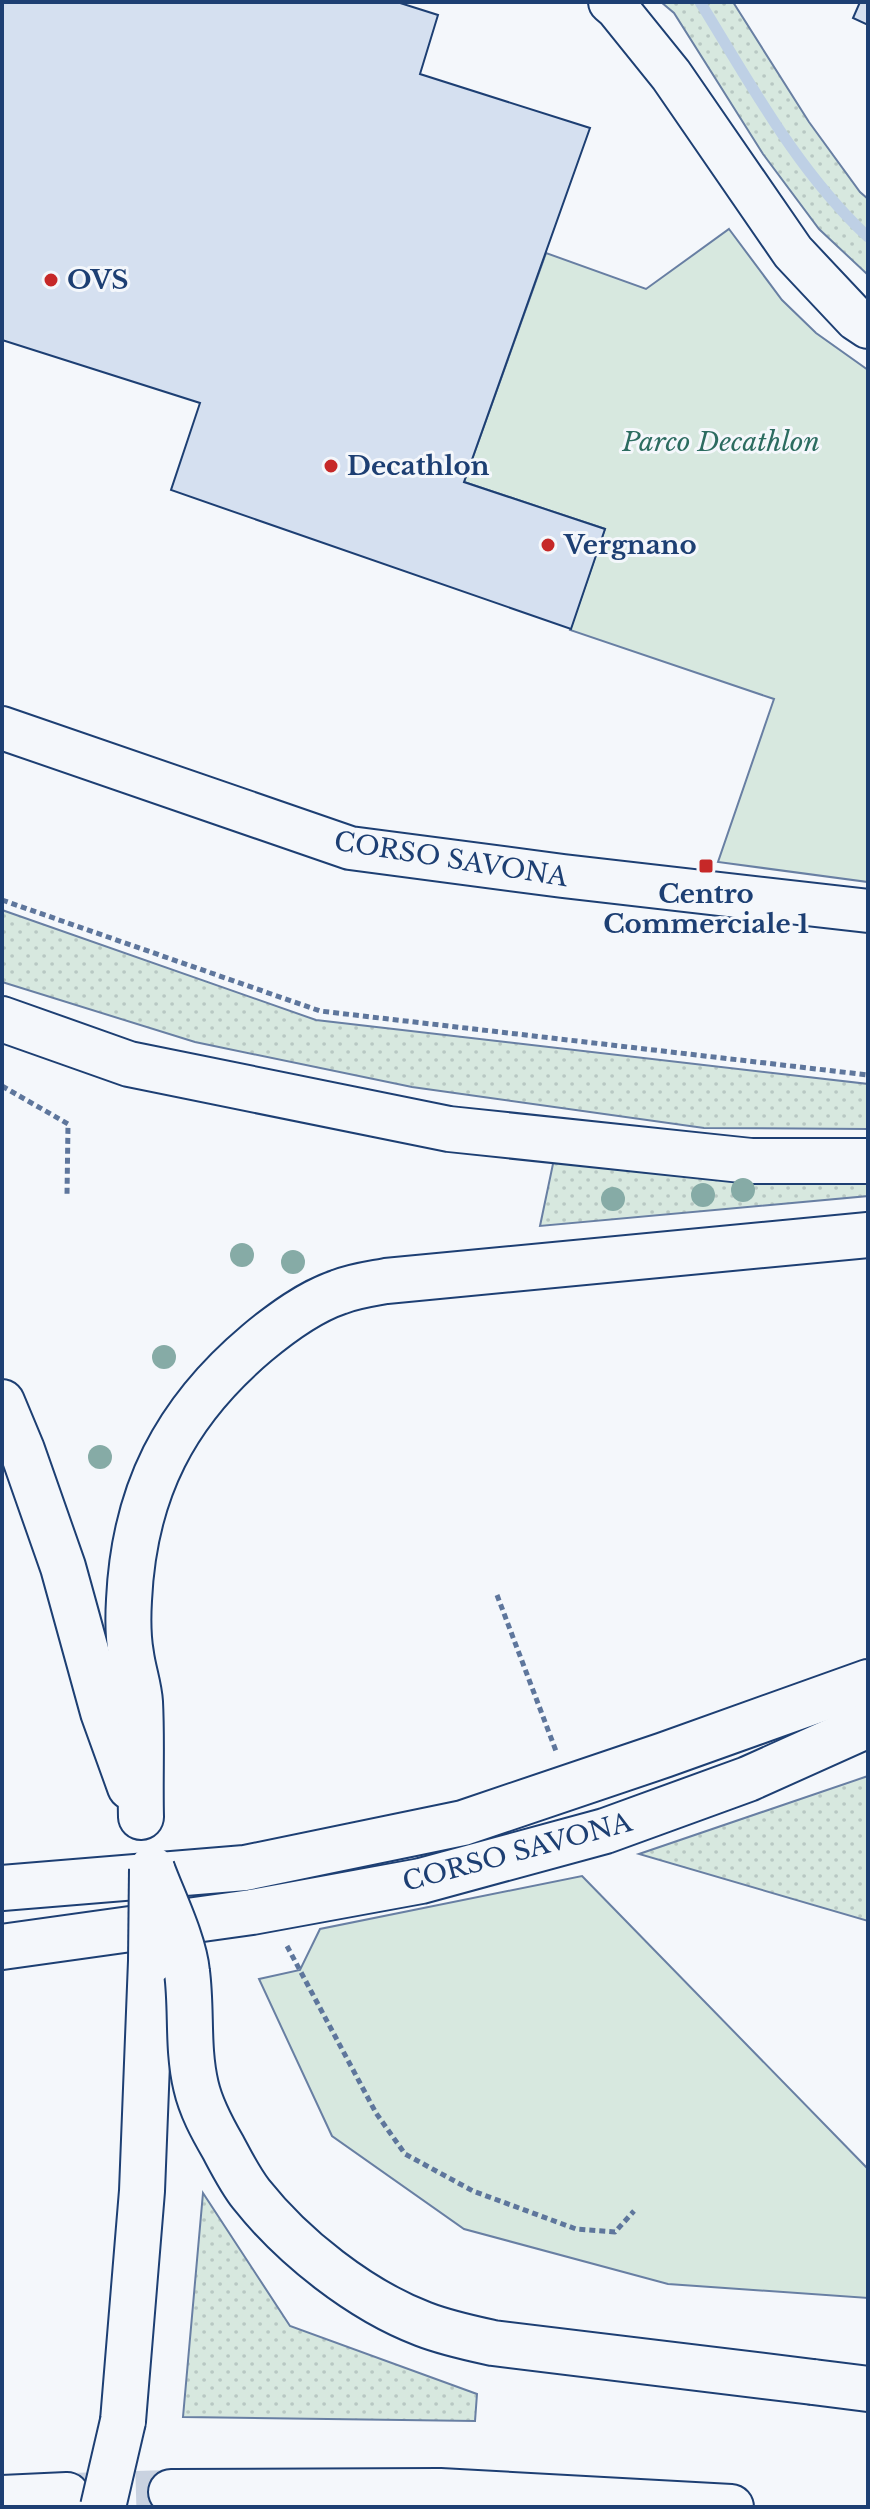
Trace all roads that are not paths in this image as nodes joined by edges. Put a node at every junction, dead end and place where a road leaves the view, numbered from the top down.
1 (610, 2) edge
2 (868, 327) edge
3 (2, 728) edge
4 (868, 911) edge
5 (2, 1019) edge
6 (868, 1161) edge
7 (868, 1235) edge
8 (2, 1402) edge
9 (867, 1693) edge
10 (868, 1744) edge
11 (748, 1779) junction
12 (146, 1844) junction
13 (2, 1888) edge
14 (2, 1947) edge
15 (868, 2389) edge
16 (171, 2492) tunnel mouth
17 (2, 2498) edge
18 (85, 2501) edge
19 (731, 2507) edge

1 - 2 street
3 - 4 street, CORSO SAVONA
5 - 6 main road
7 - 12 main road
8 - 12 main road
9 - 11 main road, CORSO SAVONA
9 - 13 main road, CORSO SAVONA
10 - 11 main road
11 - 14 main road, CORSO SAVONA
12 - 15 main road, bridge
12 - 18 main road, bridge
16 - 19 main road
17 - 18 main road

